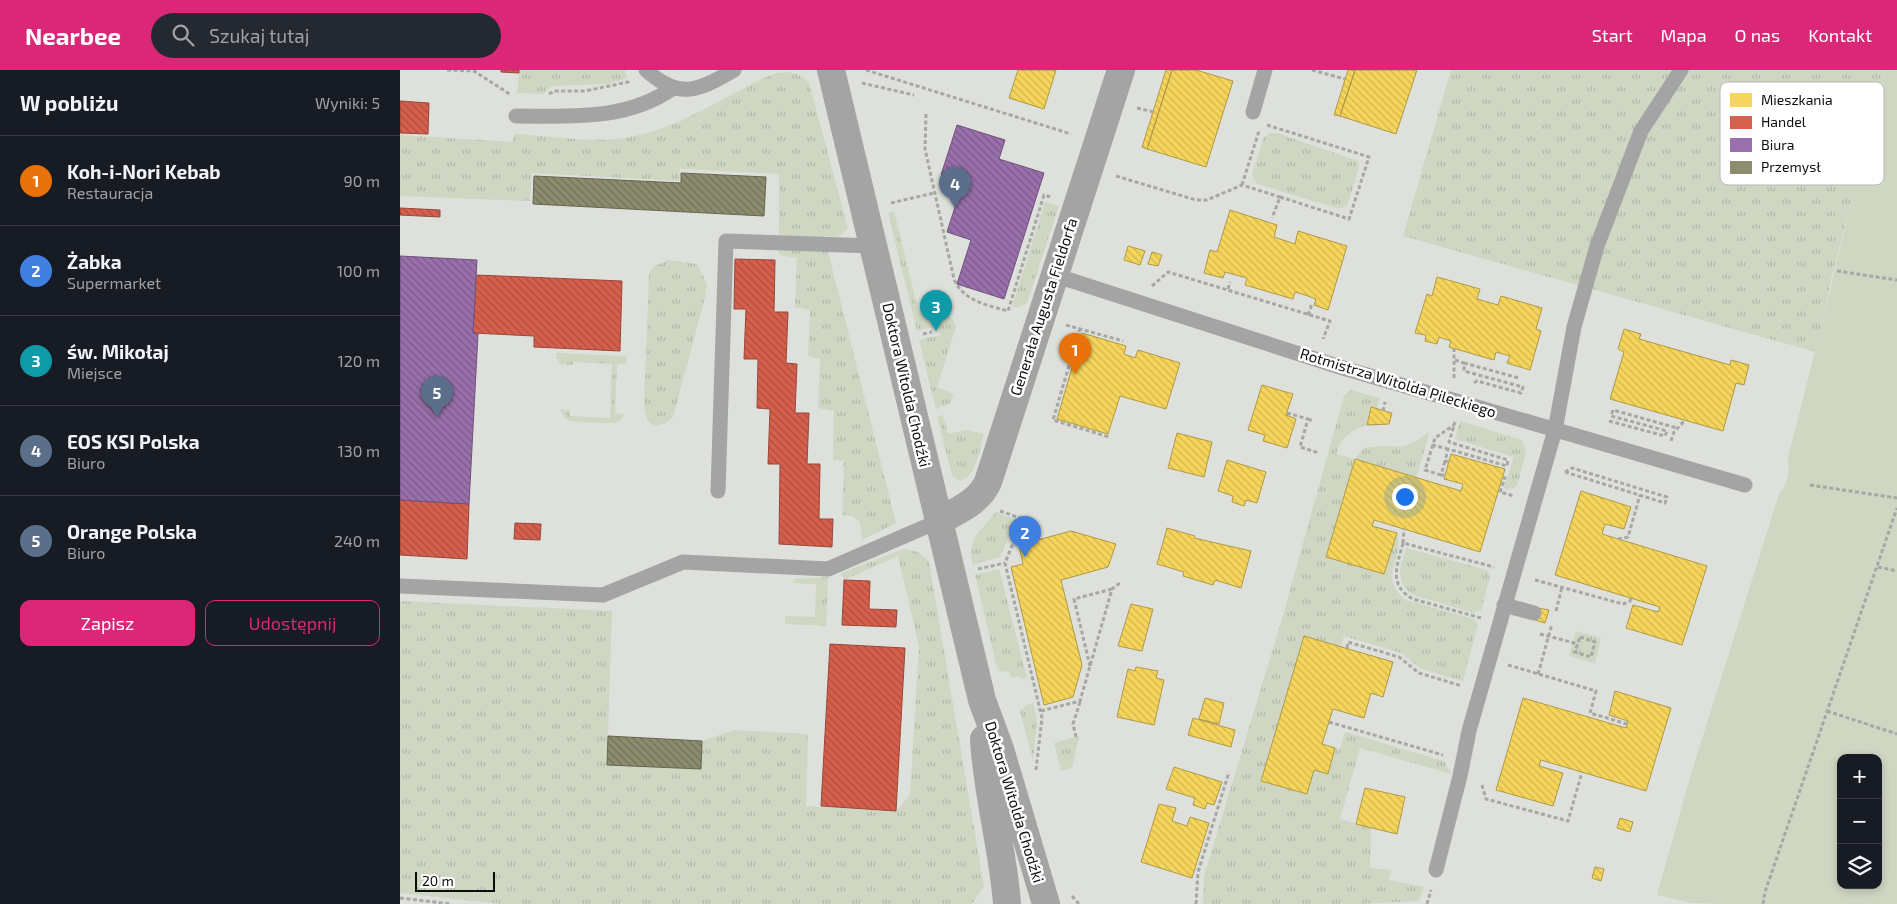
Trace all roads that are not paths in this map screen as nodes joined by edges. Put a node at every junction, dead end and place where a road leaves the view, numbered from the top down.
1 (646, 70) edge
2 (734, 70) edge
3 (831, 70) edge
4 (1121, 70) edge
5 (1265, 70) edge
6 (1681, 70) edge
7 (673, 88) junction
8 (1253, 112) dead end
9 (516, 116) dead end
10 (873, 246) junction
11 (1054, 275) junction
12 (1555, 430) junction
13 (1745, 486) dead end
14 (718, 491) dead end
15 (939, 521) junction
16 (400, 586) edge
17 (1504, 605) junction
18 (1534, 613) dead end
19 (982, 700) junction
20 (1436, 870) dead end
21 (1007, 904) edge
22 (1046, 904) edge

1 - 7 lane
2 - 7 lane
3 - 10 street, Doktora Witolda Chodźki
4 - 11 street, Generała Augusta Fieldorfa
5 - 8 lane
6 - 12 lane
7 - 9 lane
10 - 14 lane
10 - 15 street, Doktora Witolda Chodźki
11 - 12 lane, Rotmistrza Witolda Pileckiego
11 - 15 street, Generała Augusta Fieldorfa
12 - 13 lane, Rotmistrza Witolda Pileckiego
12 - 17 lane
15 - 16 lane
15 - 19 street, Doktora Witolda Chodźki
17 - 18 lane
17 - 20 lane
19 - 21 street, Doktora Witolda Chodźki
19 - 22 street, Doktora Witolda Chodźki

